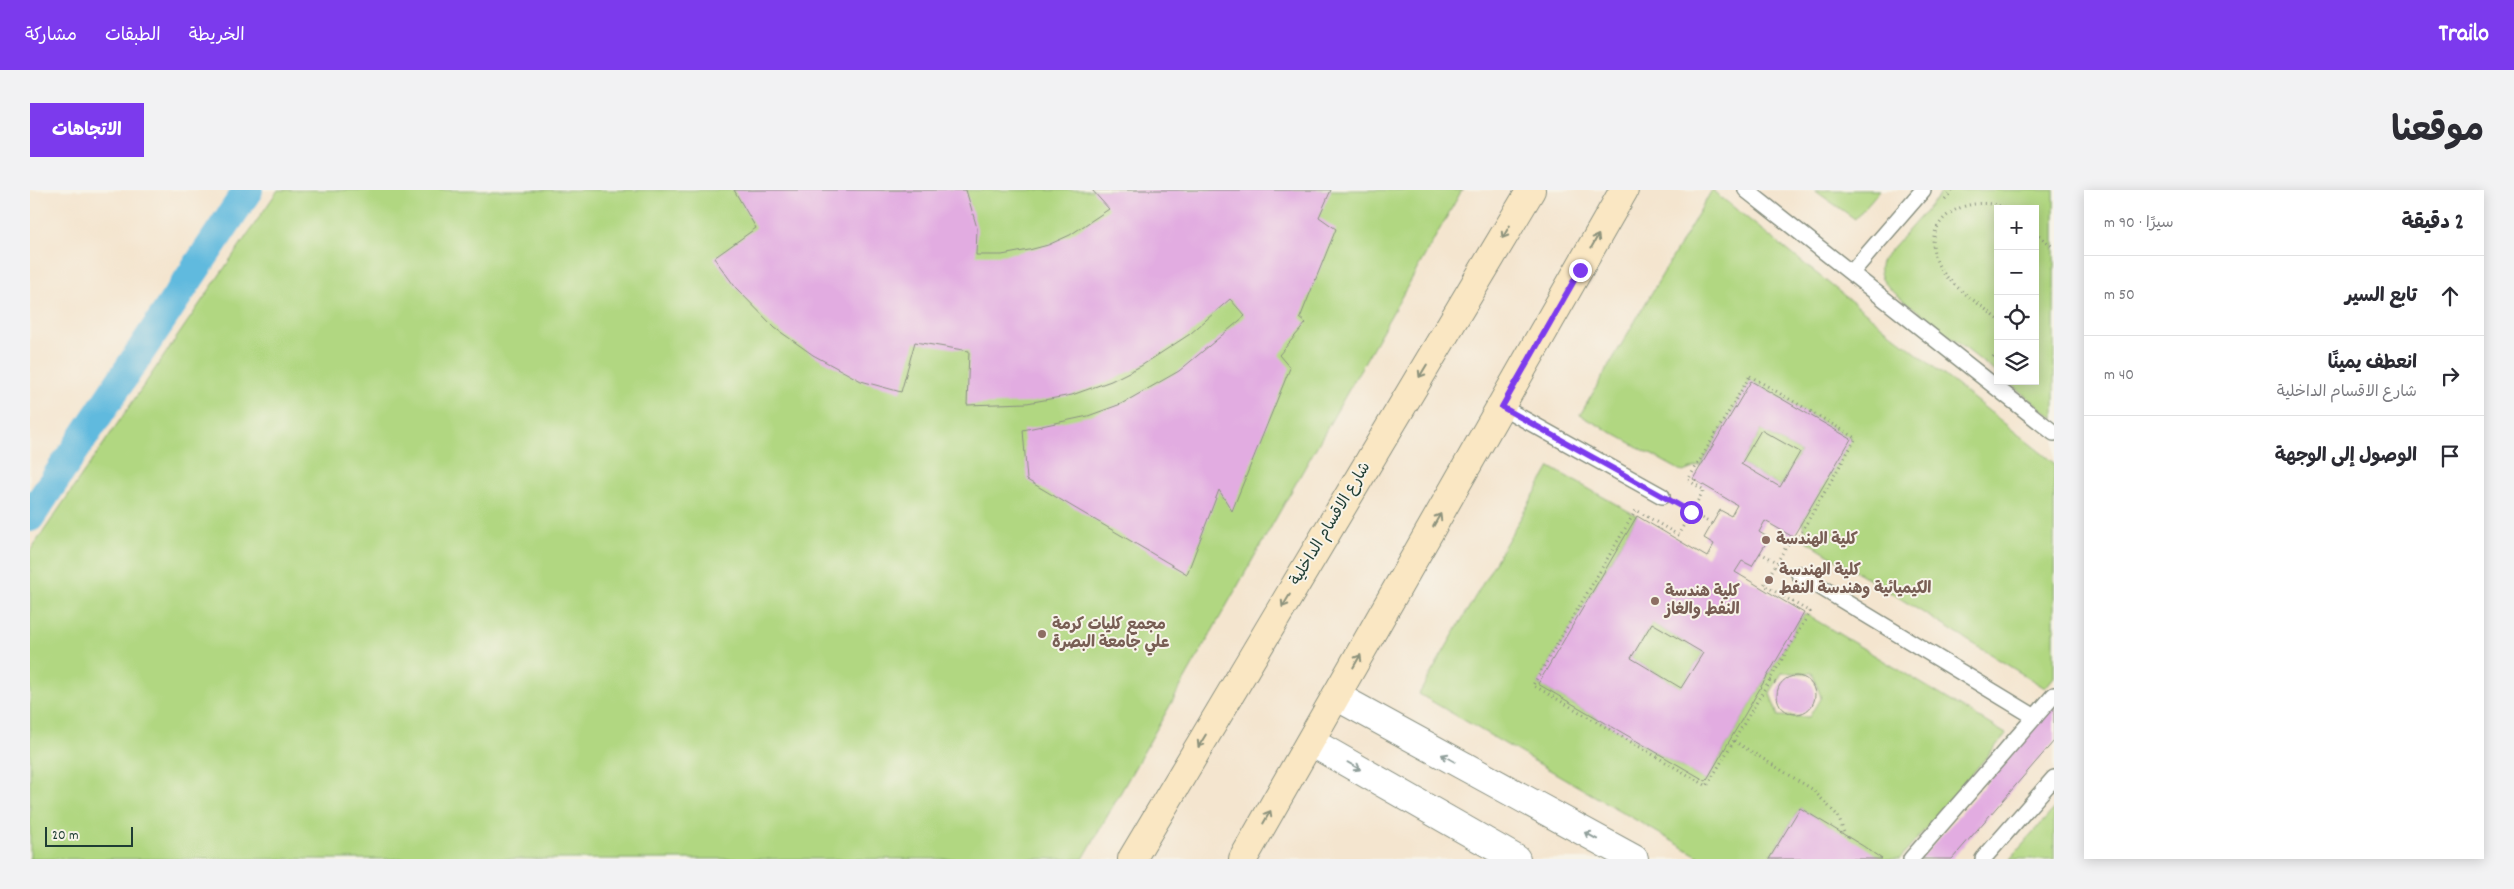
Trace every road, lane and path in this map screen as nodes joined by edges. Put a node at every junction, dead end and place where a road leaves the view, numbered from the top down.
1 (1531, 190) edge
2 (1624, 190) edge
3 (1746, 190) edge
4 (1923, 190) edge
5 (1953, 190) edge
6 (1940, 205) dead end
7 (2000, 205) edge
8 (2039, 235) edge
9 (2054, 248) edge
10 (1852, 272) junction
11 (1994, 316) edge
12 (1502, 407) junction
13 (2054, 432) edge
14 (1662, 496) joint
15 (1691, 512) junction
16 (1712, 524) dead end
17 (1799, 574) dead end
18 (1770, 680) junction
19 (1776, 683) dead end
20 (2054, 694) edge
21 (1336, 696) junction
22 (2034, 717) junction
23 (1734, 741) junction
24 (1311, 742) junction
25 (2054, 778) edge
26 (1845, 835) dead end
27 (1132, 859) edge
28 (1243, 859) edge
29 (1516, 859) edge
30 (1634, 859) edge
31 (1911, 859) edge
32 (1983, 859) edge

1 -> 27 street, شارع الاقسام الداخلية
12 -> 2 street
3 - 10 lane
4 - 10 lane
5 - 6 path
7 - 11 path
8 - 9 path
10 - 13 lane
12 - 14 lane
21 -> 12 street
14 - 15 path
15 - 16 path
15 - 18 path
15 - 23 path
17 - 22 lane
18 - 19 path
18 - 23 path
20 - 22 lane
21 - 24 street
30 -> 21 street
22 - 31 lane
23 - 26 path
28 -> 24 street
24 -> 29 street
25 - 32 lane

